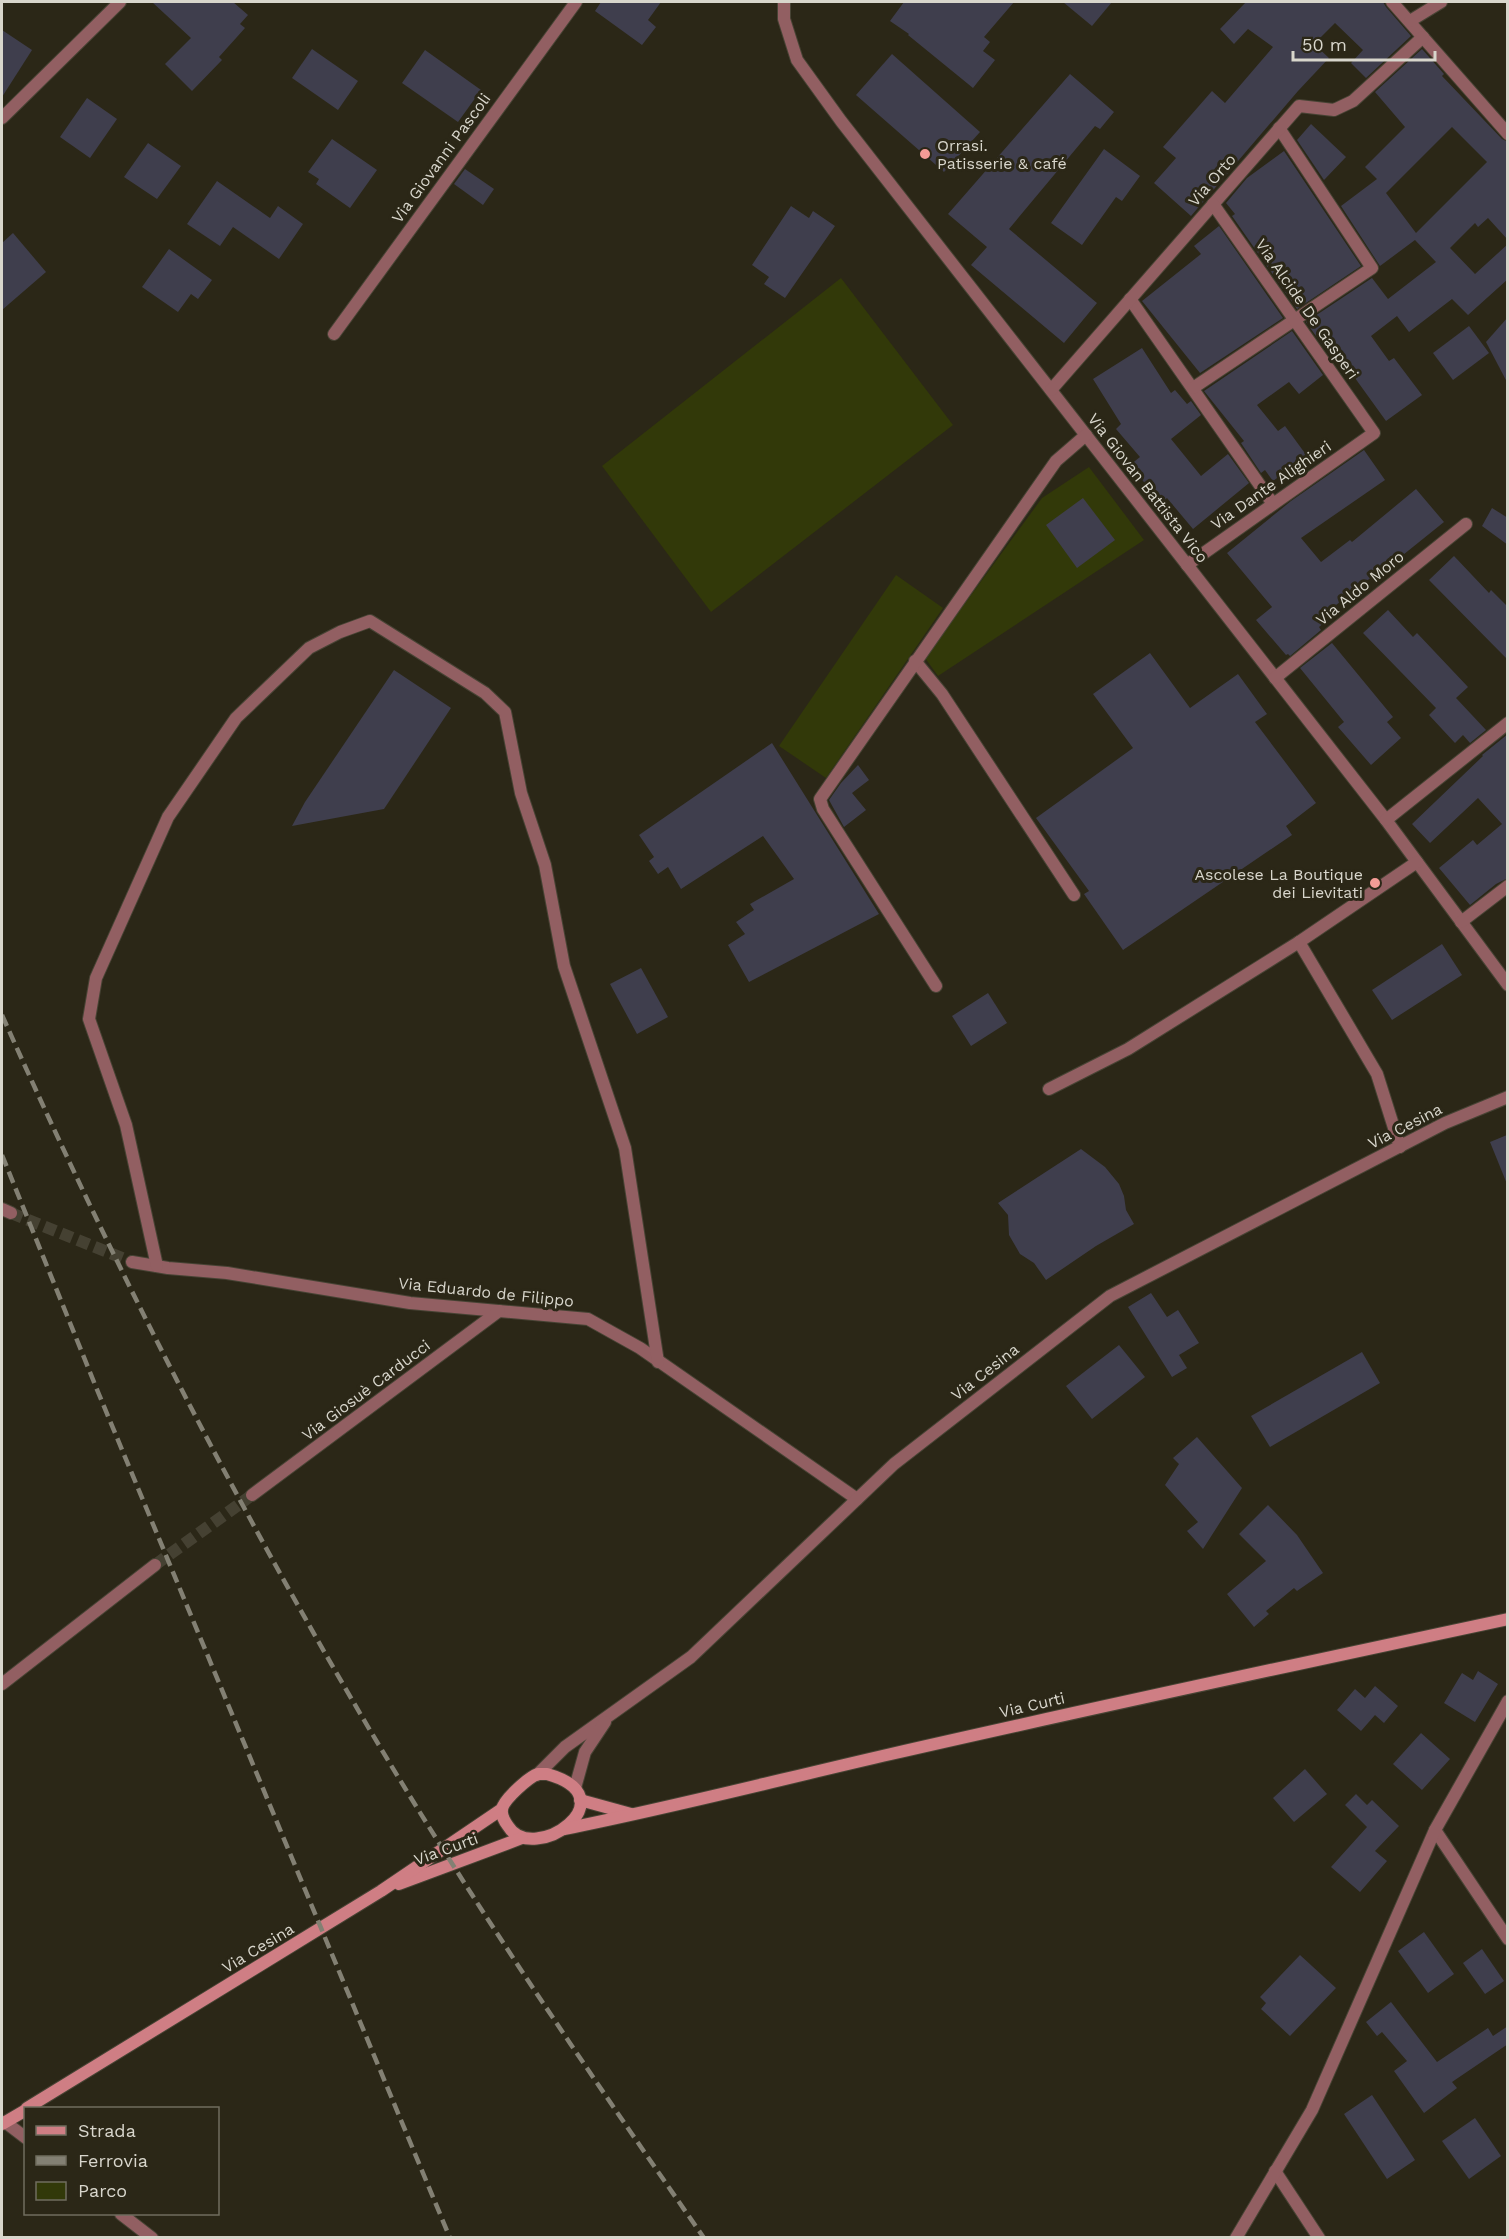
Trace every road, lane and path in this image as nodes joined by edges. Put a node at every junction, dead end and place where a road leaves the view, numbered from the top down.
1 (120, 2) edge
2 (576, 2) edge
3 (784, 2) edge
4 (1392, 2) edge
5 (1441, 2) edge
6 (1410, 21) junction
7 (1423, 37) junction
8 (2, 118) edge
9 (1279, 128) junction
10 (1508, 134) edge
11 (1213, 204) junction
12 (1130, 299) junction
13 (1294, 319) junction
14 (334, 334) dead end
15 (1192, 388) junction
16 (1051, 390) junction
17 (1374, 433) joint
18 (1086, 435) junction
19 (1274, 504) junction
20 (1466, 524) dead end
21 (1187, 565) junction
22 (915, 662) junction
23 (1275, 678) junction
24 (1508, 723) edge
25 (1386, 820) junction
26 (1417, 862) junction
27 (1508, 886) edge
28 (1074, 895) dead end
29 (1461, 922) junction
30 (1299, 942) junction
31 (1508, 985) edge
32 (936, 986) dead end
33 (1049, 1089) dead end
34 (1508, 1098) edge
35 (1400, 1147) junction
36 (132, 1262) tunnel mouth
37 (157, 1266) junction
38 (499, 1311) junction
39 (658, 1362) junction
40 (252, 1495) tunnel mouth
41 (857, 1499) junction
42 (155, 1565) tunnel mouth
43 (1508, 1619) edge
44 (2, 1684) edge
45 (1508, 1701) edge
46 (611, 1714) junction
47 (537, 1774) junction
48 (578, 1794) junction
49 (502, 1809) junction
50 (635, 1815) junction
51 (564, 1829) junction
52 (1435, 1830) junction
53 (522, 1838) junction
54 (381, 1891) junction
55 (1508, 1939) edge
56 (29, 2107) edge
57 (24, 2110) edge
58 (3, 2123) edge
59 (24, 2137) edge
60 (1275, 2171) junction
61 (122, 2215) edge
62 (152, 2238) edge
63 (1236, 2238) edge
64 (1319, 2238) edge

1 - 8 street
2 - 14 street, Via Giovanni Pascoli
3 - 16 street, Via Giovan Battista Vico
4 - 6 street
5 - 6 street
6 - 7 street
7 - 9 street, Via Orto
7 - 10 street
9 - 11 street, Via Orto
9 - 13 street
11 - 12 street, Via Orto
11 - 13 street, Via Alcide De Gasperi
12 - 15 street
12 - 16 street, Via Orto
13 - 15 street
13 - 17 street, Via Alcide De Gasperi
15 - 19 street
16 - 18 street, Via Giovan Battista Vico
17 - 19 street, Via Dante Alighieri
18 - 21 street, Via Giovan Battista Vico
18 - 22 street
19 - 21 street, Via Dante Alighieri
20 - 23 street, Via Aldo Moro
21 - 23 street, Via Giovan Battista Vico
22 - 28 street
22 - 32 street
23 - 25 street, Via Giovan Battista Vico
24 - 25 street
25 - 26 street, Via Giovan Battista Vico
26 - 29 street, Via Giovan Battista Vico
26 - 30 street
27 - 29 street
29 - 31 street, Via Giovan Battista Vico
30 - 33 street
30 - 35 street
34 - 35 street, Via Cesina
35 - 41 street, Via Cesina
36 - 37 street, Via Eduardo de Filippo
37 - 38 street, Via Eduardo de Filippo
37 - 39 street
38 - 39 street, Via Eduardo de Filippo
38 - 40 street, Via Giosuè Carducci
39 - 41 street, Via Eduardo de Filippo
41 - 46 street, Via Cesina
42 - 44 street
43 - 50 main road, Via Curti
45 - 52 street
46 - 47 street
46 - 48 street, Via Cesina
47 - 48 main road
47 - 49 main road, Via Cesina
48 - 50 main road
48 - 51 main road, Via Cesina
49 - 53 main road
49 - 54 main road, Via Cesina
50 - 51 main road, Via Curti
51 - 53 main road
52 - 55 street
52 - 60 street
53 - 54 main road, Via Curti
54 - 56 main road, Via Cesina
57 - 58 main road, Via Cesina
58 - 59 street
60 - 63 street
60 - 64 street
61 - 62 street

